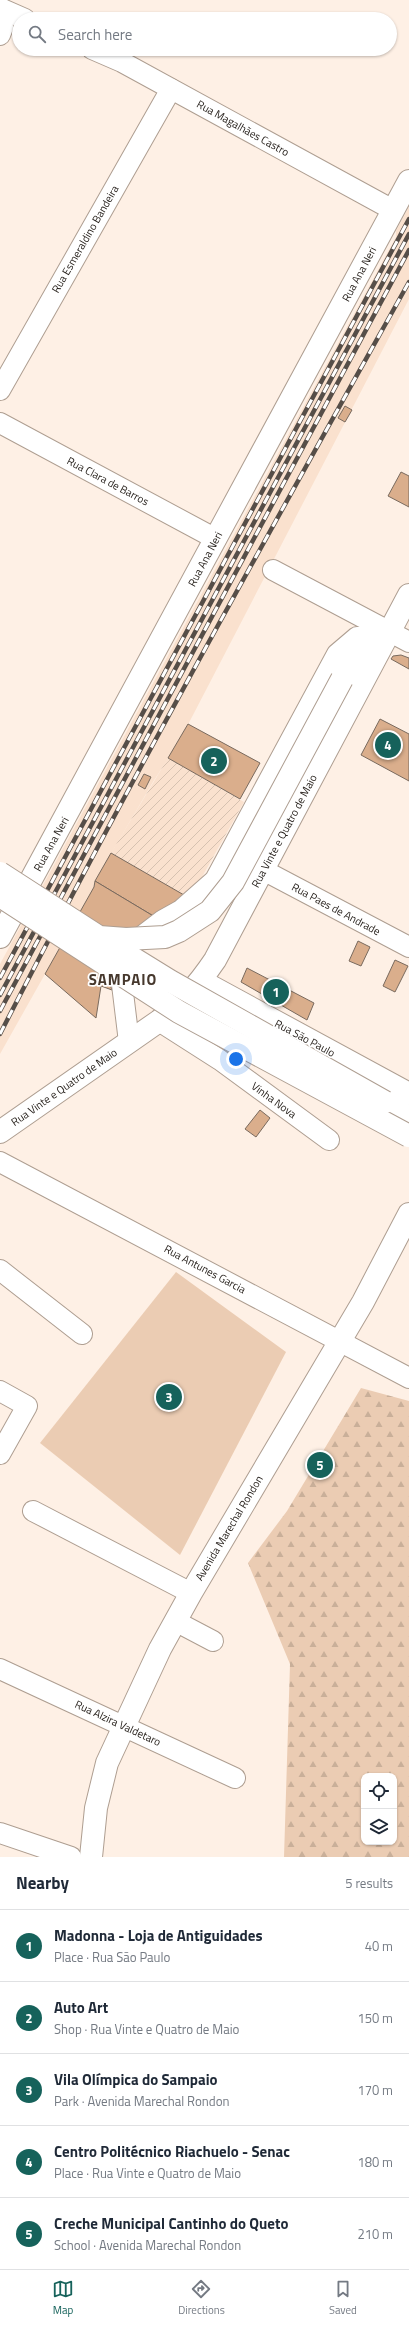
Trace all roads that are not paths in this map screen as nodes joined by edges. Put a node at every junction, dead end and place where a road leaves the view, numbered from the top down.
1 (1, 8) edge
2 (12, 13) edge
3 (0, 35) edge
4 (108, 56) edge
5 (171, 89) junction
6 (409, 181) edge
7 (393, 210) junction
8 (0, 390) edge
9 (0, 423) edge
10 (216, 539) junction
11 (274, 570) dead end
12 (409, 595) edge
13 (382, 634) junction
14 (409, 642) edge
15 (263, 870) junction
16 (0, 873) edge
17 (0, 896) edge
18 (0, 937) edge
19 (99, 937) junction
20 (409, 947) edge
21 (201, 981) junction
22 (159, 1021) junction
23 (129, 1042) junction
24 (409, 1094) edge
25 (409, 1121) edge
26 (0, 1132) edge
27 (409, 1136) edge
28 (329, 1140) dead end
29 (0, 1162) edge
30 (409, 1214) edge
31 (409, 1242) edge
32 (389, 1251) junction
33 (0, 1270) edge
34 (82, 1334) dead end
35 (340, 1340) junction
36 (409, 1378) edge
37 (0, 1392) edge
38 (0, 1454) edge
39 (33, 1511) dead end
40 (191, 1593) junction
41 (175, 1621) junction
42 (213, 1641) dead end
43 (0, 1669) edge
44 (123, 1726) junction
45 (235, 1778) dead end
46 (0, 1833) edge
47 (71, 1857) edge
48 (91, 1857) edge

1 - 2 street
1 - 3 street
4 - 5 street, Rua Magalhães Castro
5 - 7 street, Rua Magalhães Castro
5 - 8 street, Rua Esmeraldino Bandeira
6 - 7 main road, Rua Ana Neri
7 - 10 main road, Rua Ana Neri
9 - 10 street, Rua Clara de Barros
10 - 18 main road, Rua Ana Neri
11 - 13 street
12 - 13 main road, Rua Vinte e Quatro de Maio
13 - 14 street
13 - 15 main road, Rua Vinte e Quatro de Maio
13 - 19 main road, bridge
13 - 23 street, Rua Vinte e Quatro de Maio
15 - 20 street, Rua Paes de Andrade
15 - 21 main road, Rua Vinte e Quatro de Maio
16 - 19 main road, bridge
17 - 27 main road, bridge
19 - 25 main road, bridge
21 - 22 main road, Rua Vinte e Quatro de Maio
21 - 24 main road, Rua São Paulo
22 - 23 main road, Rua Vinte e Quatro de Maio
22 - 28 street, Vinha Nova
23 - 26 main road, Rua Vinte e Quatro de Maio
29 - 35 street, Rua Antunes Garcia
30 - 32 main road, Avenida Marechal Rondon
31 - 32 main road
32 - 35 main road, Avenida Marechal Rondon
33 - 34 street
35 - 36 street, Rua Antunes Garcia
35 - 40 main road, Avenida Marechal Rondon
37 - 38 street
39 - 40 street
40 - 41 main road, Avenida Marechal Rondon
41 - 42 street
41 - 44 main road, Avenida Marechal Rondon
43 - 44 street, Rua Alzira Valdetaro
44 - 45 street, Rua Alzira Valdetaro
44 - 48 main road, Avenida Marechal Rondon
46 - 47 street

